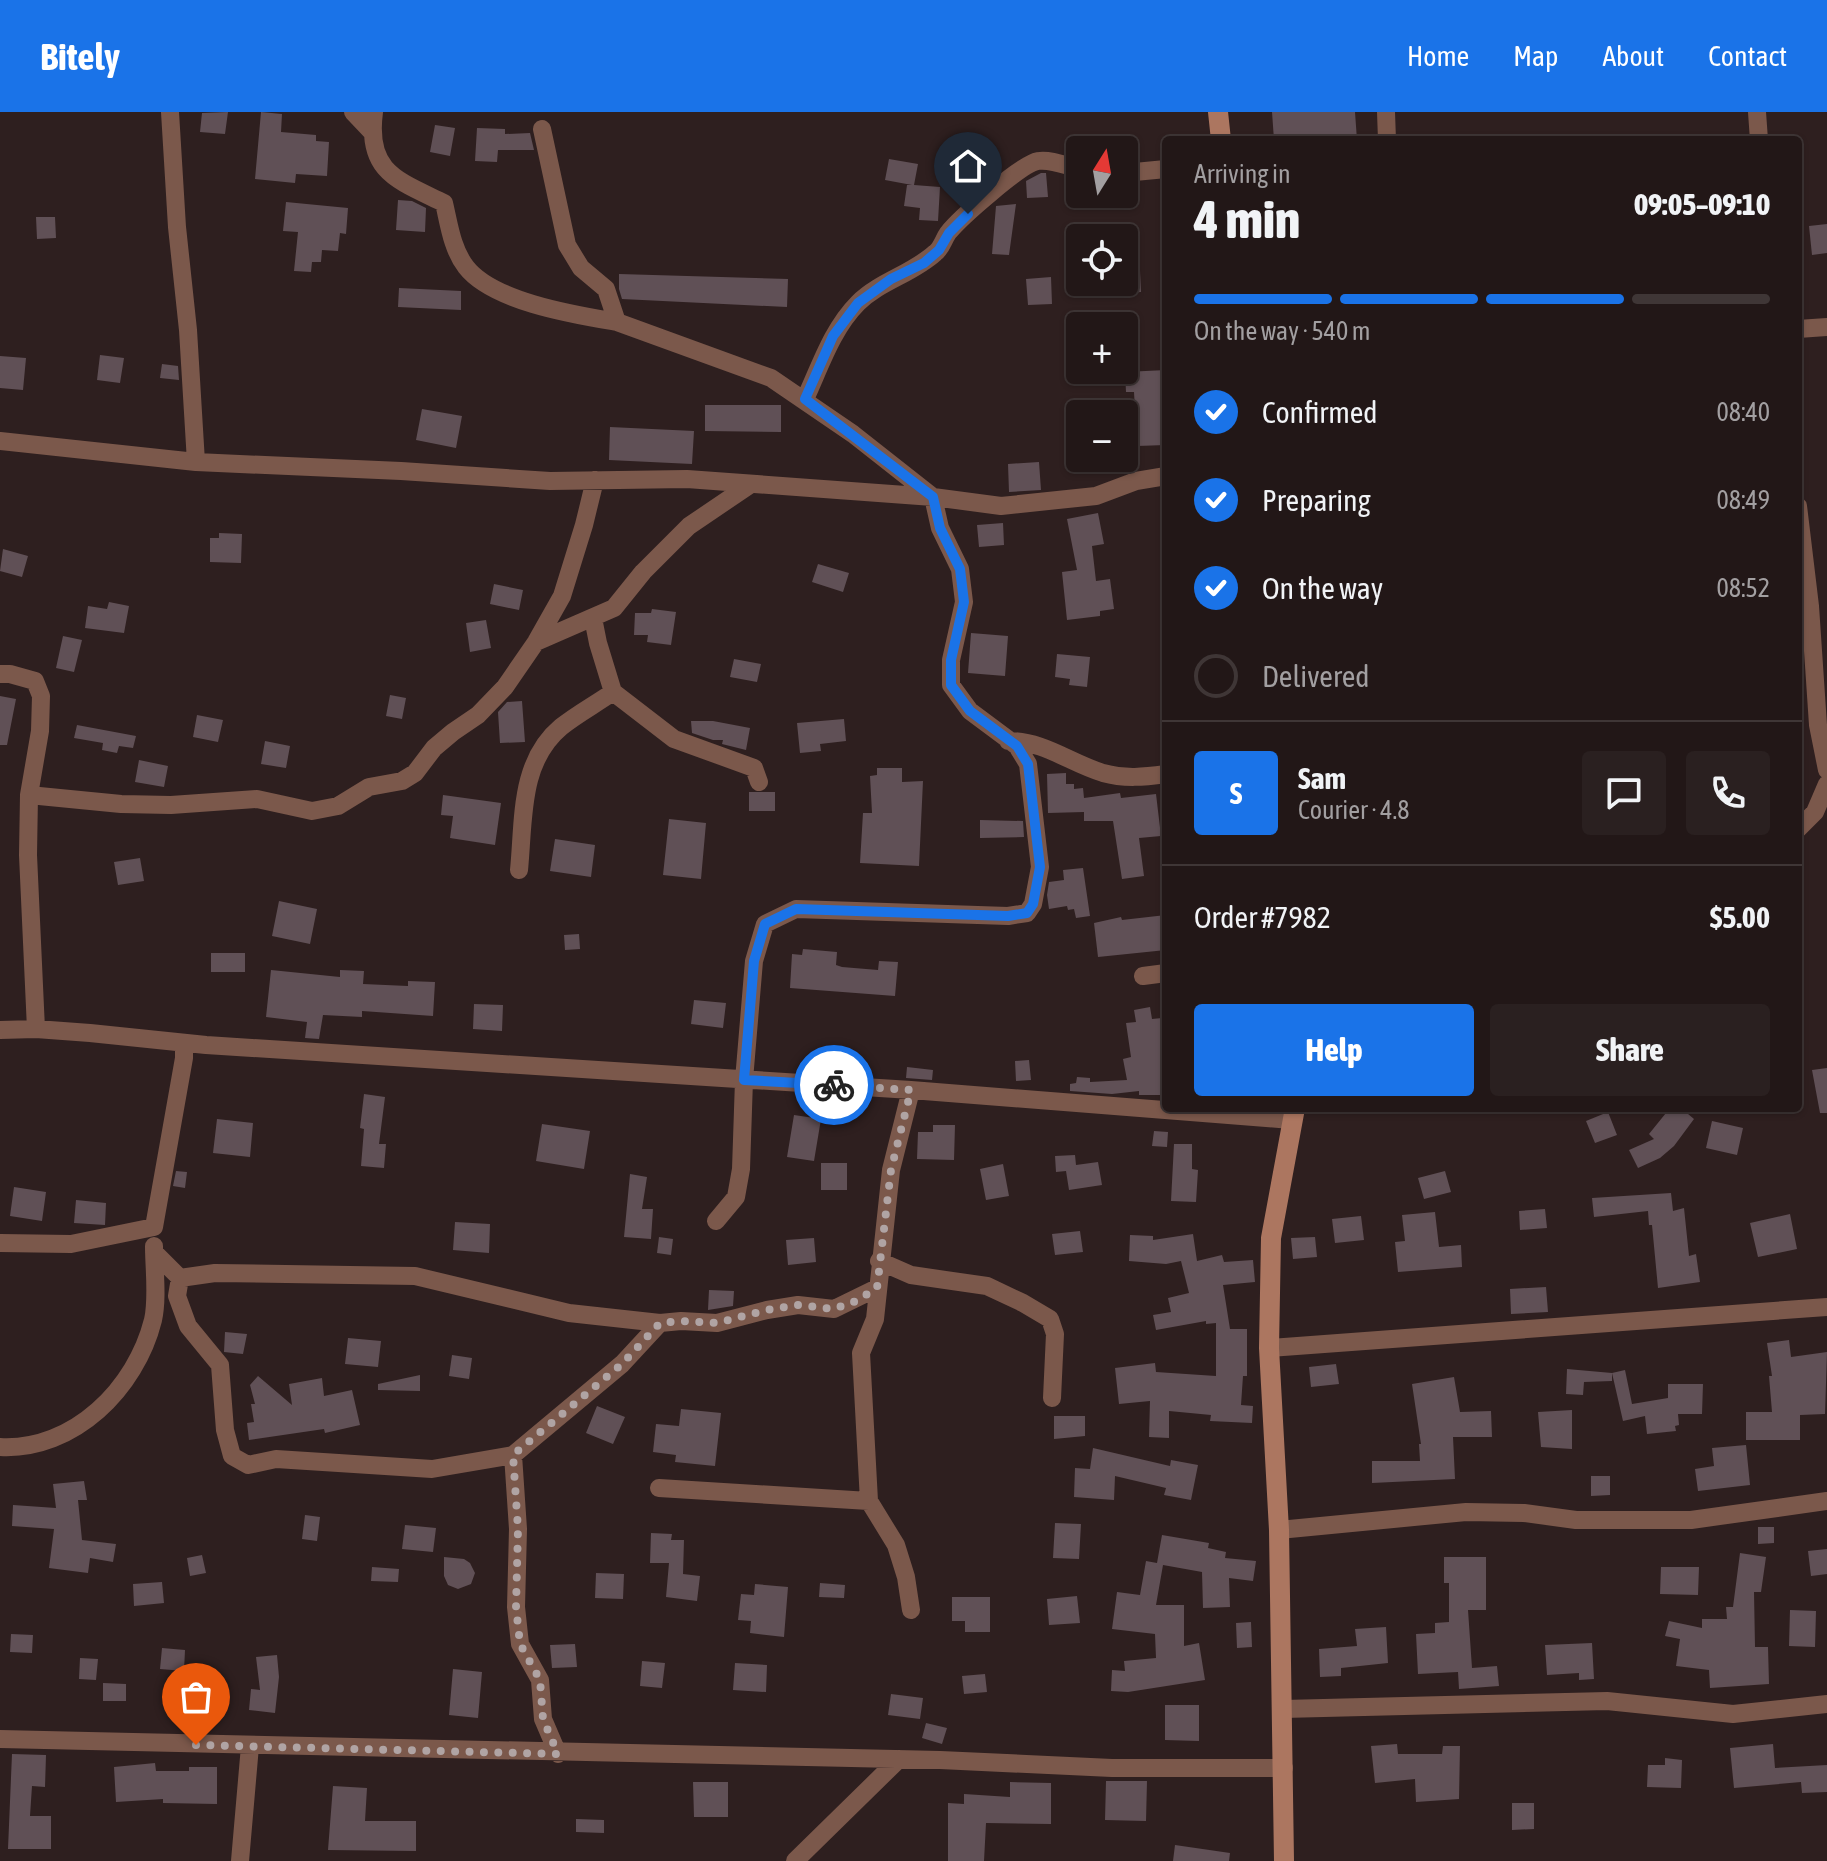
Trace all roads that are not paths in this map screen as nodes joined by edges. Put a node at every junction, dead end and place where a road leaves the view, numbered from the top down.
1 (170, 112) edge
2 (353, 112) edge
3 (374, 112) edge
4 (1218, 112) edge
5 (1386, 112) edge
6 (1757, 112) edge
7 (542, 129) dead end
8 (371, 131) junction
9 (1221, 136) edge
10 (1387, 136) edge
11 (1759, 136) edge
12 (1066, 166) edge
13 (1162, 169) edge
14 (1138, 172) edge
15 (617, 322) junction
16 (1827, 327) edge
17 (1802, 329) edge
18 (805, 399) junction
19 (0, 441) edge
20 (196, 462) junction
21 (1162, 477) edge
22 (595, 480) junction
23 (751, 484) junction
24 (933, 497) junction
25 (1802, 539) edge
26 (593, 618) junction
27 (536, 642) junction
28 (0, 674) edge
29 (613, 692) junction
30 (1822, 724) edge
31 (1802, 726) edge
32 (1008, 741) junction
33 (1827, 770) edge
34 (1162, 775) edge
35 (759, 782) dead end
36 (1827, 784) edge
37 (29, 795) junction
38 (1802, 825) edge
39 (519, 870) dead end
40 (1162, 974) edge
41 (1143, 976) dead end
42 (36, 1029) junction
43 (0, 1030) edge
44 (184, 1043) junction
45 (744, 1080) junction
46 (911, 1090) junction
47 (1162, 1106) edge
48 (1261, 1112) edge
49 (1293, 1114) edge
50 (716, 1221) dead end
51 (154, 1227) junction
52 (0, 1243) edge
53 (154, 1252) junction
54 (879, 1261) junction
55 (180, 1278) junction
56 (877, 1288) junction
57 (1827, 1307) edge
58 (660, 1323) junction
59 (1269, 1348) junction
60 (1052, 1398) dead end
61 (0, 1447) edge
62 (513, 1455) junction
63 (659, 1488) dead end
64 (869, 1501) junction
65 (1827, 1501) edge
66 (1279, 1530) junction
67 (911, 1610) dead end
68 (1827, 1704) edge
69 (1283, 1709) junction
70 (0, 1739) edge
71 (250, 1746) junction
72 (558, 1754) junction
73 (899, 1759) junction
74 (1284, 1768) junction
75 (240, 1861) edge
76 (795, 1861) edge
77 (1284, 1861) edge

1 - 20 street
2 - 8 street
3 - 8 street
4 - 9 main road
5 - 10 street
6 - 11 street
7 - 15 street
8 - 15 street
12 - 18 street
13 - 14 street
15 - 18 street
16 - 17 street
18 - 24 street
19 - 20 street
20 - 22 street
21 - 24 street
22 - 23 street
22 - 27 street
23 - 24 street
23 - 26 street
24 - 32 street
25 - 30 street
26 - 27 street
26 - 29 street
27 - 37 street
28 - 37 street
29 - 35 street
29 - 39 street
30 - 31 street
30 - 33 street
32 - 34 street
32 - 45 street
36 - 38 street
37 - 42 street
40 - 41 street
42 - 43 street
42 - 44 street
44 - 45 street
44 - 51 street
45 - 46 street
45 - 50 street
46 - 47 street
46 - 54 street
48 - 49 street
49 - 59 main road
51 - 52 street
51 - 53 street
53 - 55 street
53 - 61 street
54 - 56 street
54 - 60 street
55 - 58 street
55 - 62 street
56 - 58 street
56 - 64 street
57 - 59 street
58 - 62 street
59 - 66 main road
62 - 72 street
63 - 64 street
64 - 67 street
65 - 66 street
66 - 69 main road
68 - 69 street
69 - 74 main road
70 - 71 street
71 - 72 street
71 - 75 street
72 - 73 street
73 - 74 street
73 - 76 street
74 - 77 main road

